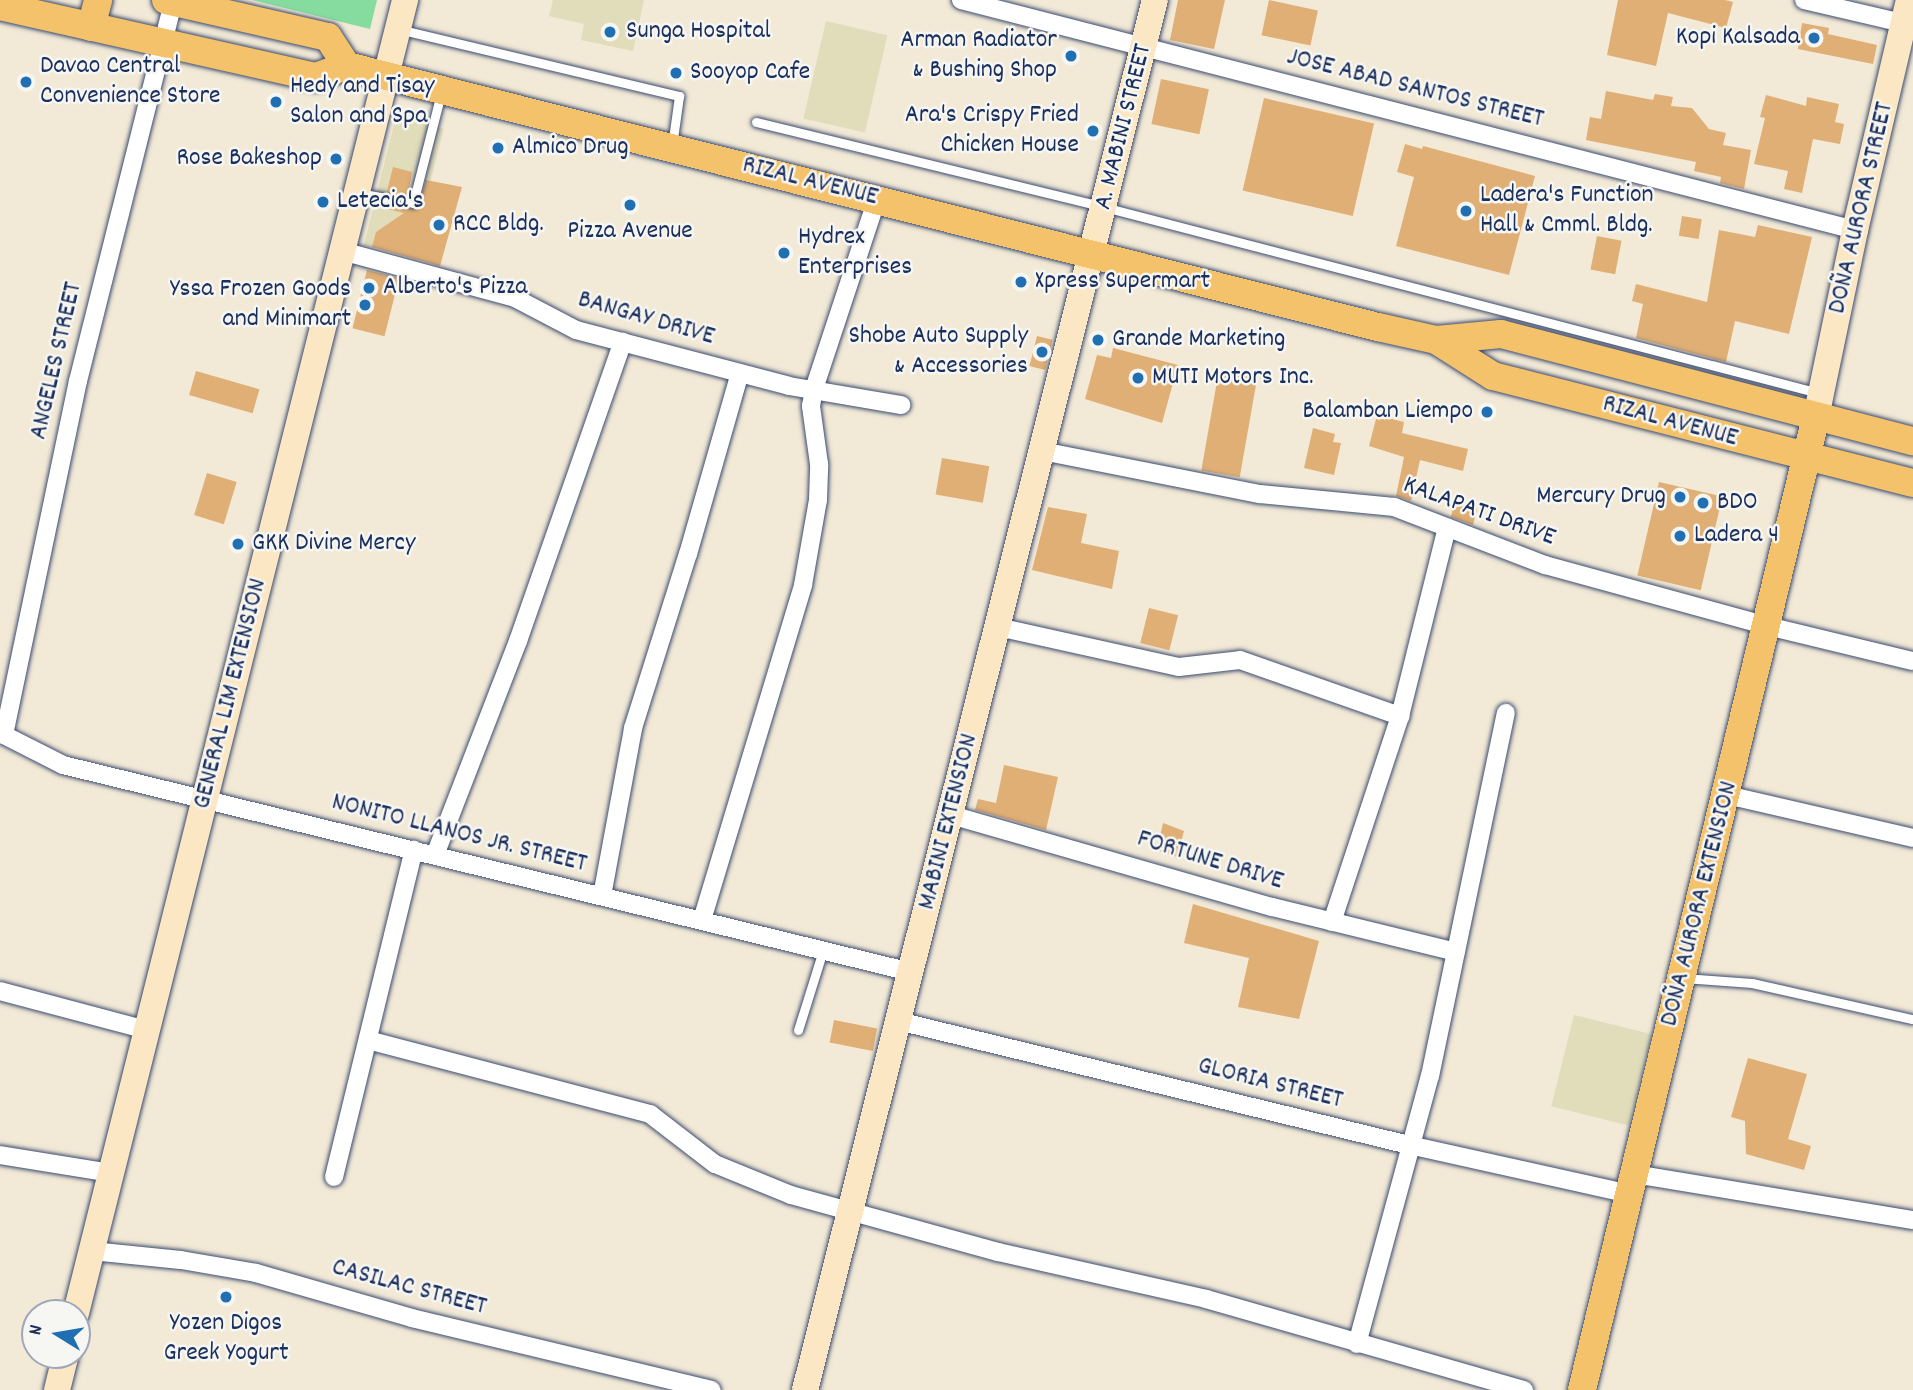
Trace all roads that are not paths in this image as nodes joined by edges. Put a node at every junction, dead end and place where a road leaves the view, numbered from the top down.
1 (98, 0) edge
2 (405, 0) edge
3 (961, 0) edge
4 (1155, 0) edge
5 (1804, 0) edge
6 (169, 1) edge
7 (0, 6) edge
8 (1906, 12) edge
9 (91, 27) junction
10 (398, 29) junction
11 (163, 44) junction
12 (1144, 46) junction
13 (347, 66) junction
14 (386, 76) junction
15 (442, 90) junction
16 (756, 122) dead end
17 (672, 148) junction
18 (357, 192) junction
19 (386, 198) dead end
20 (877, 199) junction
21 (405, 201) dead end
22 (1104, 207) junction
23 (1855, 230) junction
24 (342, 251) junction
25 (1092, 254) junction
26 (1436, 340) junction
27 (623, 342) junction
28 (740, 373) junction
29 (814, 388) junction
30 (901, 405) dead end
31 (1819, 406) junction
32 (1913, 441) edge
33 (1042, 451) junction
34 (1807, 458) junction
35 (1913, 483) edge
36 (1447, 528) junction
37 (1768, 625) junction
38 (998, 628) junction
39 (1913, 661) edge
40 (1506, 713) dead end
41 (1400, 716) junction
42 (2, 734) edge
43 (1727, 795) junction
44 (205, 798) junction
45 (951, 814) junction
46 (1913, 838) edge
47 (414, 850) junction
48 (435, 855) junction
49 (602, 896) junction
50 (702, 920) junction
51 (1332, 922) junction
52 (823, 950) junction
53 (1456, 951) junction
54 (911, 972) junction
55 (1682, 977) junction
56 (0, 991) edge
57 (1913, 1019) edge
58 (898, 1021) junction
59 (147, 1030) junction
60 (798, 1030) dead end
61 (368, 1040) junction
62 (1409, 1145) junction
63 (0, 1155) edge
64 (111, 1173) junction
65 (334, 1177) dead end
66 (1632, 1184) junction
67 (850, 1212) junction
68 (1913, 1220) edge
69 (92, 1251) junction
70 (80, 1299) edge
71 (1357, 1344) junction
72 (62, 1369) edge
73 (57, 1390) edge
74 (711, 1390) edge
75 (805, 1390) edge
76 (1524, 1390) edge
77 (1582, 1390) edge

1 - 9 main road
2 - 10 street, GENERAL LIM EXTENSION
3 - 12 street, JOSE ABAD SANTOS STREET
4 - 12 street, A. MABINI STREET
5 - 8 street
6 - 11 street, ANGELES STREET
6 - 13 main road
7 - 9 main road
8 - 23 street, DOÑA AURORA STREET
9 - 11 main road
10 - 14 street, GENERAL LIM EXTENSION
10 - 17 lane
11 - 13 main road
11 - 42 street, ANGELES STREET
12 - 22 street, A. MABINI STREET
12 - 23 street, JOSE ABAD SANTOS STREET
13 - 14 main road, RIZAL AVENUE
14 - 15 main road, RIZAL AVENUE
14 - 18 street, GENERAL LIM EXTENSION
15 - 17 main road, RIZAL AVENUE
15 - 21 lane
16 - 22 lane
17 - 20 main road, RIZAL AVENUE
18 - 19 lane
18 - 24 street, GENERAL LIM EXTENSION
20 - 25 main road, RIZAL AVENUE
20 - 29 street
22 - 25 street, A. MABINI STREET
22 - 31 lane
23 - 31 street, DOÑA AURORA STREET
24 - 27 street, BANGAY DRIVE
24 - 44 street, GENERAL LIM EXTENSION
25 - 26 main road, RIZAL AVENUE
25 - 33 street, MABINI EXTENSION
26 - 31 main road, RIZAL AVENUE
26 - 34 main road, RIZAL AVENUE
27 - 28 street, BANGAY DRIVE
27 - 48 street
28 - 29 street, BANGAY DRIVE
28 - 49 street
29 - 30 street, BANGAY DRIVE
29 - 50 street
31 - 32 main road, RIZAL AVENUE
31 - 34 main road, DOÑA AURORA EXTENSION
33 - 36 street, KALAPATI DRIVE
33 - 38 street, MABINI EXTENSION
34 - 35 main road, RIZAL AVENUE
34 - 37 main road, DOÑA AURORA EXTENSION
36 - 37 street, KALAPATI DRIVE
36 - 41 street
37 - 39 street, KALAPATI DRIVE
37 - 43 main road, DOÑA AURORA EXTENSION
38 - 41 street
38 - 45 street, MABINI EXTENSION
40 - 53 street
41 - 51 street
42 - 44 street, NONITO LLANOS JR. STREET
43 - 46 street
43 - 55 main road, DOÑA AURORA EXTENSION
44 - 47 street, NONITO LLANOS JR. STREET
44 - 59 street, GENERAL LIM EXTENSION
45 - 51 street, FORTUNE DRIVE
45 - 54 street, MABINI EXTENSION
47 - 48 street, NONITO LLANOS JR. STREET
47 - 61 street
48 - 49 street, NONITO LLANOS JR. STREET
49 - 50 street, NONITO LLANOS JR. STREET
50 - 52 street, NONITO LLANOS JR. STREET
51 - 53 street, FORTUNE DRIVE
52 - 54 street, NONITO LLANOS JR. STREET
52 - 60 lane
53 - 62 street
54 - 58 street, MABINI EXTENSION
55 - 57 lane
55 - 66 main road, DOÑA AURORA EXTENSION
56 - 59 street
58 - 62 street, GLORIA STREET
58 - 67 street, MABINI EXTENSION
59 - 64 street, GENERAL LIM EXTENSION
61 - 65 street
61 - 67 street
62 - 66 street, GLORIA STREET
62 - 71 street
63 - 64 street
64 - 69 street, GENERAL LIM EXTENSION
66 - 68 street, GLORIA STREET
66 - 77 main road, DOÑA AURORA EXTENSION
67 - 71 street
67 - 75 street, MABINI EXTENSION
69 - 70 street, GENERAL LIM EXTENSION
69 - 74 street, CASILAC STREET
71 - 76 street
72 - 73 street

